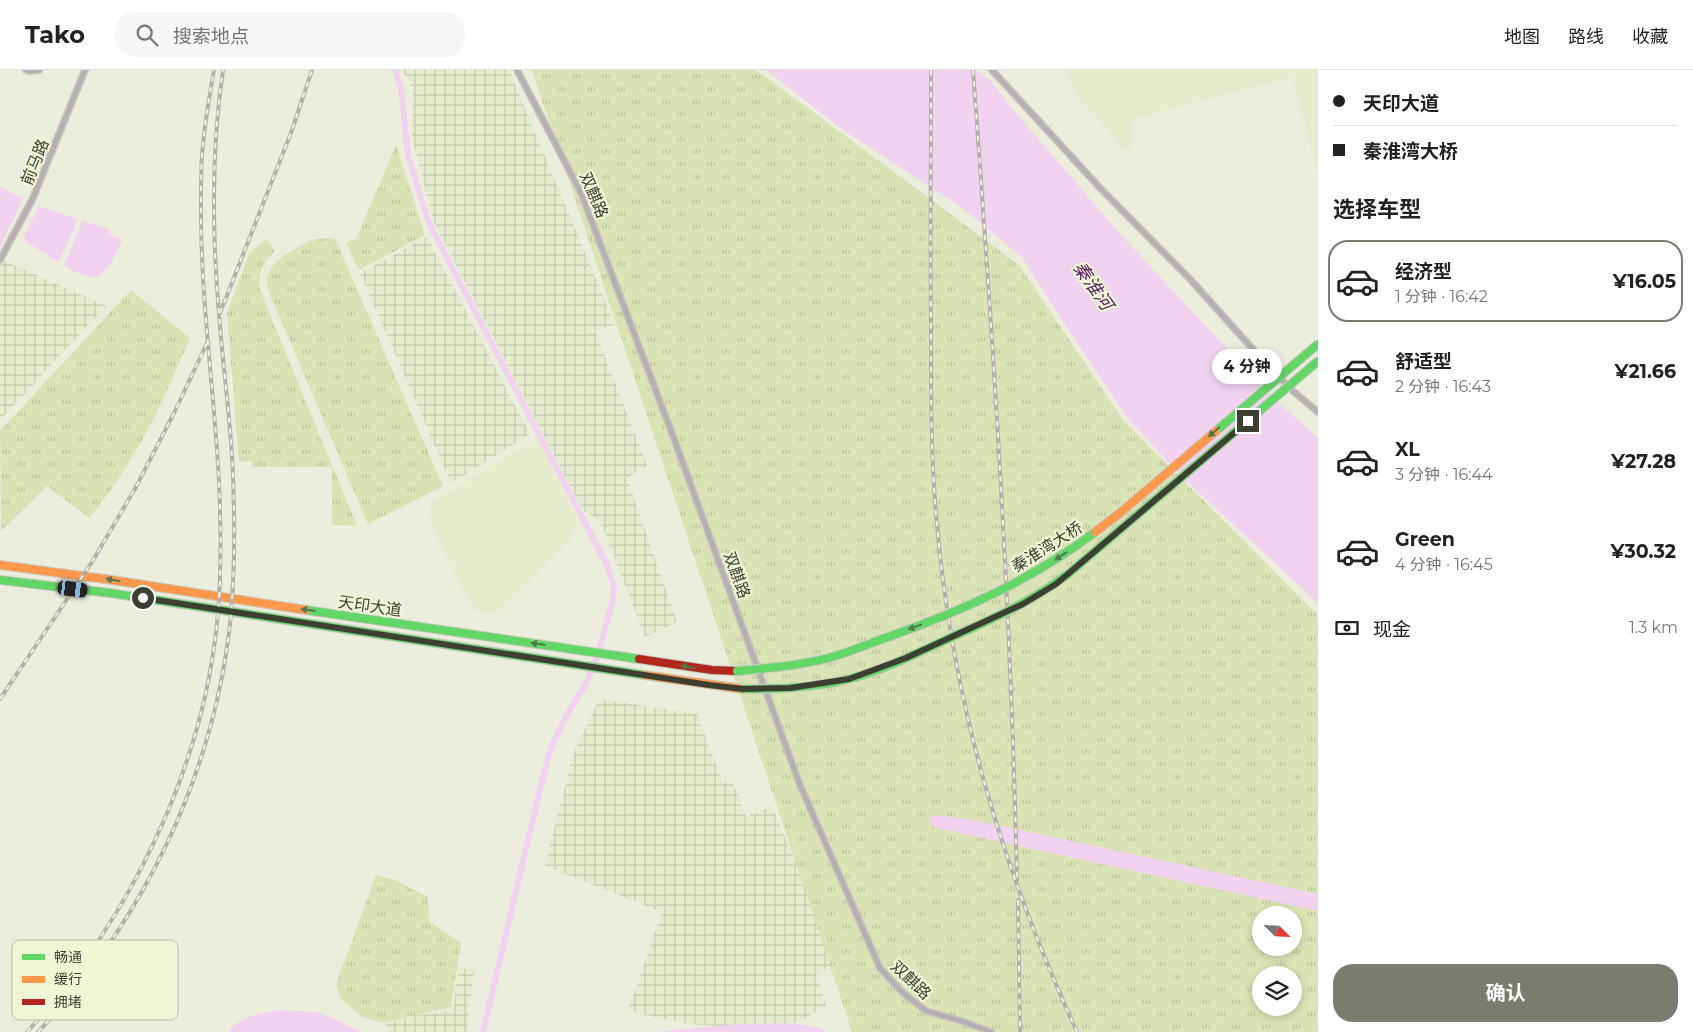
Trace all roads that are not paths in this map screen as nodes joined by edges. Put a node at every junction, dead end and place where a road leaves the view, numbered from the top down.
1 (26, 70) edge
2 (39, 70) edge
3 (85, 70) edge
4 (517, 70) edge
5 (992, 70) edge
6 (0, 260) edge
7 (1318, 344) edge
8 (1318, 361) edge
9 (1318, 412) edge
10 (0, 565) edge
11 (0, 580) edge
12 (737, 671) joint
13 (743, 689) joint
14 (991, 1032) edge

1 - 2 street
3 - 6 street, 前马路
4 - 14 street, 双麒路
5 - 9 street
7 -> 12 main road, 秦淮湾大桥, bridge
8 - 13 main road, 秦淮湾大桥, bridge
12 -> 10 main road, 天印大道
11 - 13 main road, 天印大道

